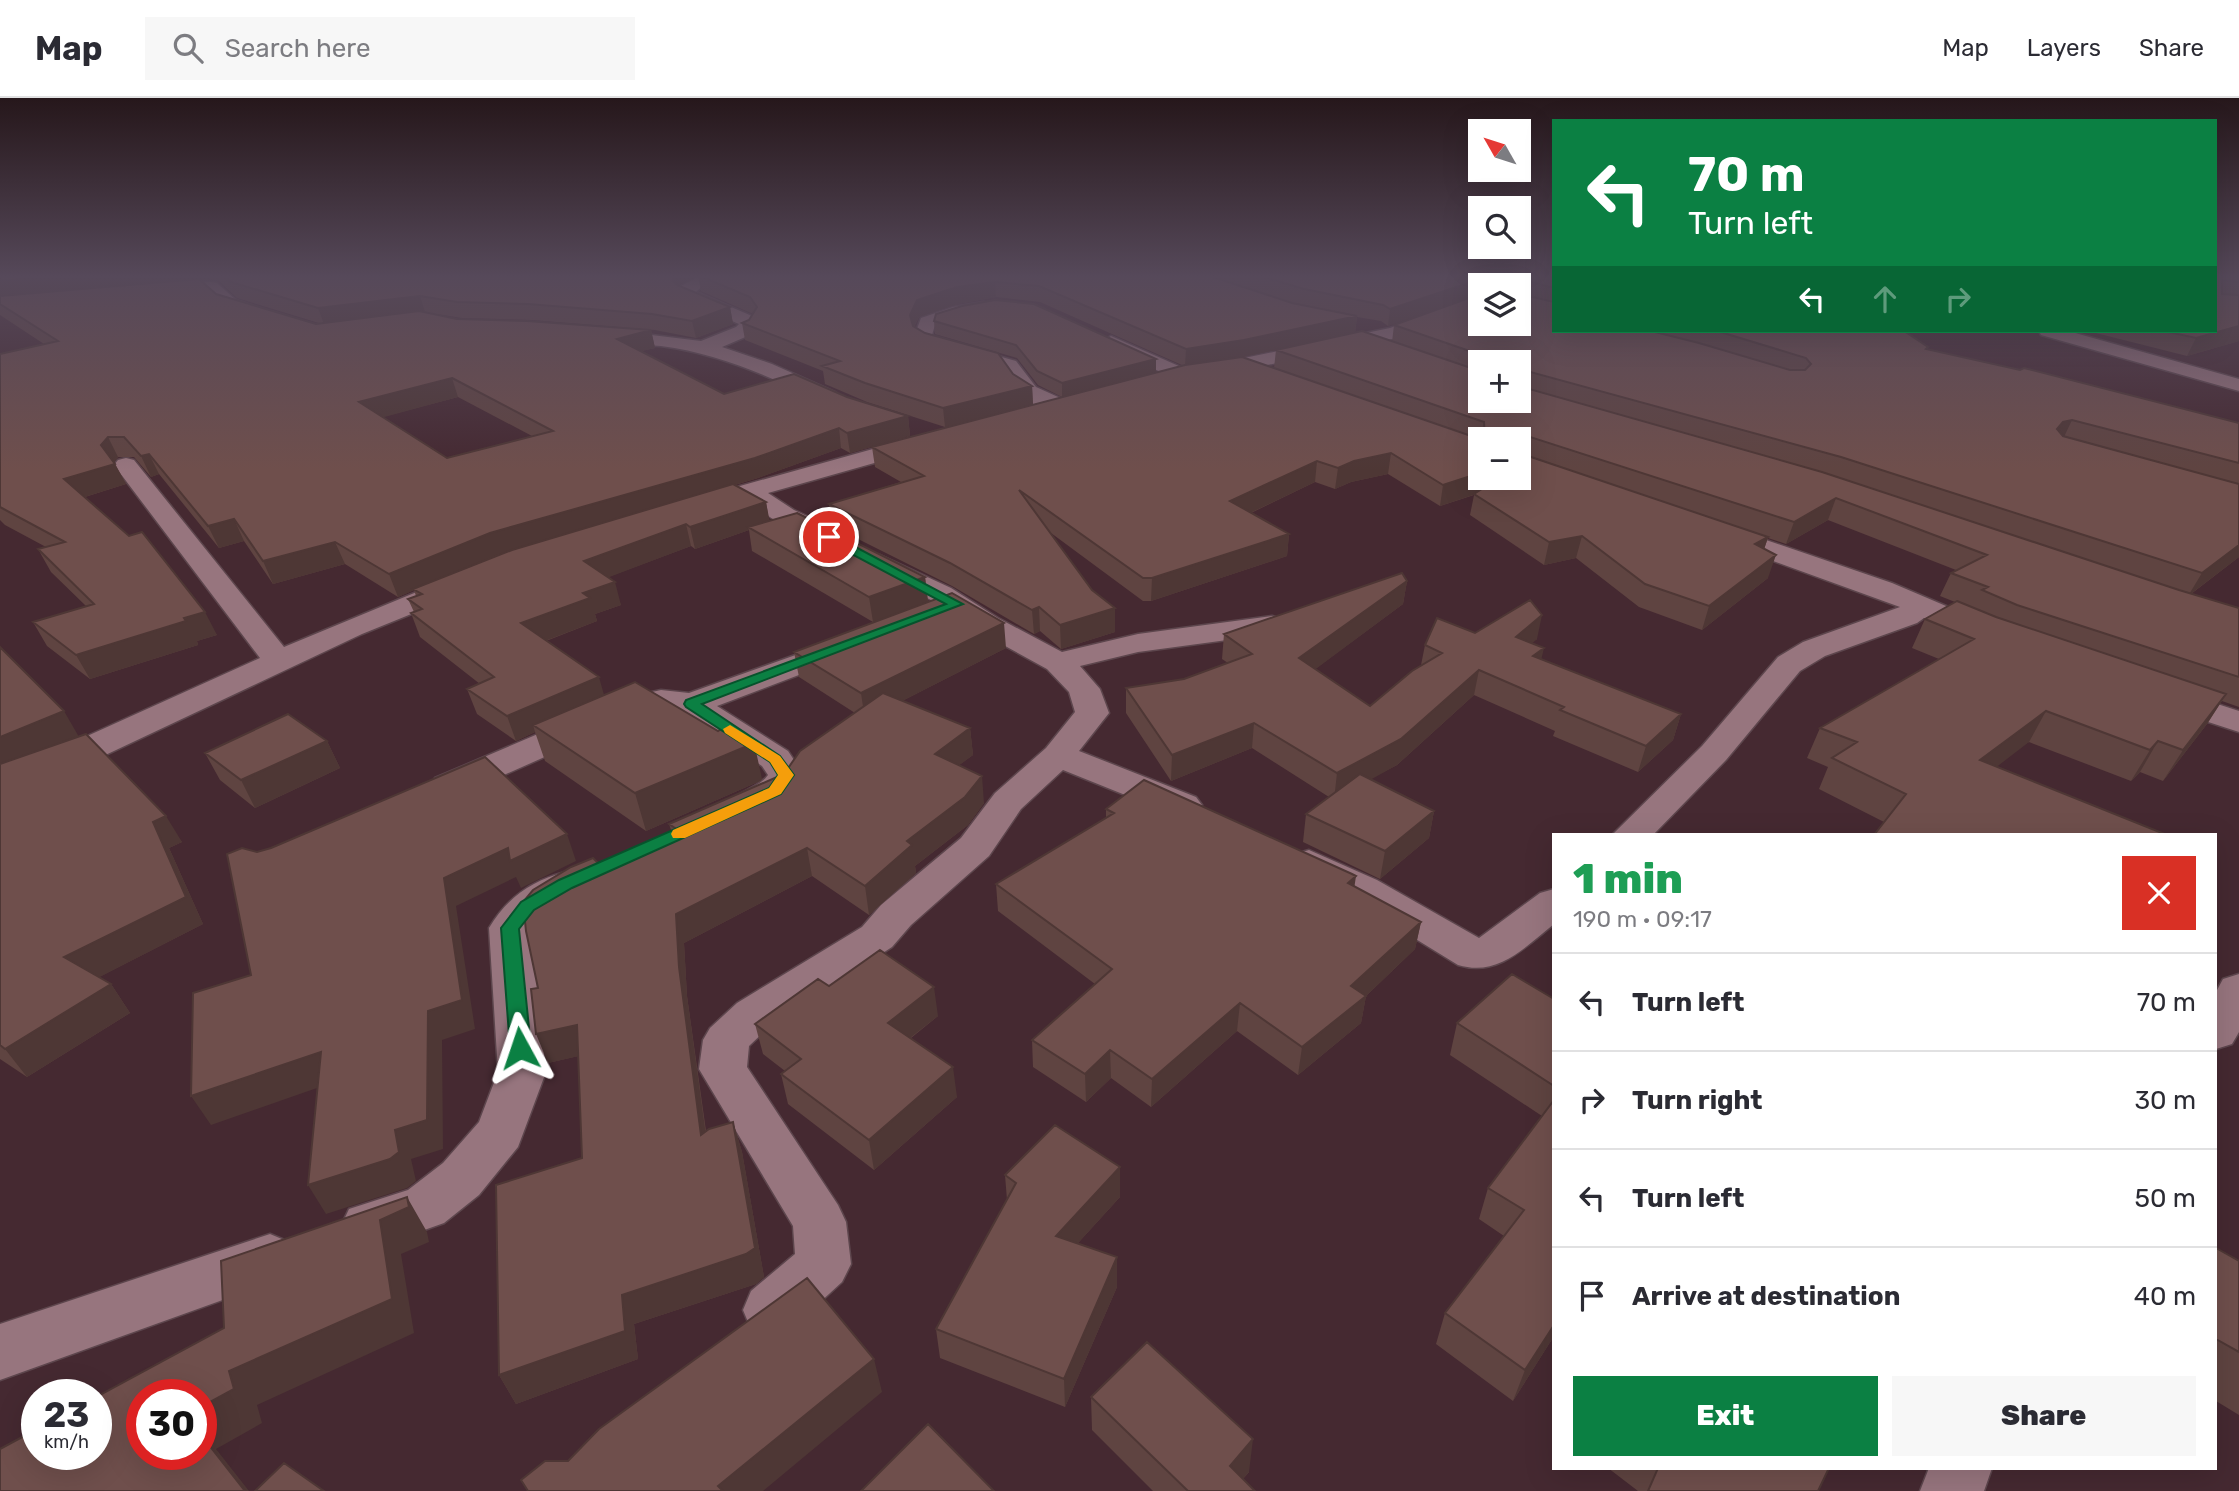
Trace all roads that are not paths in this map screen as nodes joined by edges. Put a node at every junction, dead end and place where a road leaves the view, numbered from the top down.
1 (655, 340) edge
2 (721, 340) edge
3 (928, 340) edge
4 (1106, 340) edge
5 (1330, 340) edge
6 (1384, 340) edge
7 (1403, 340) edge
8 (2080, 340) edge
9 (702, 348) junction
10 (1244, 366) junction
11 (1184, 375) junction
12 (1274, 379) edge
13 (1146, 384) edge
14 (2239, 385) edge
15 (845, 403) edge
16 (1021, 416) edge
17 (907, 425) edge
18 (126, 465) dead end
19 (748, 491) junction
20 (671, 513) edge
21 (1700, 525) edge
22 (484, 574) edge
23 (957, 604) junction
24 (1922, 606) junction
25 (919, 618) edge
26 (1272, 625) edge
27 (868, 637) edge
28 (2006, 642) edge
29 (279, 662) junction
30 (1058, 662) junction
31 (2139, 688) edge
32 (691, 704) junction
33 (2239, 722) edge
34 (1058, 755) junction
35 (0, 784) edge
36 (420, 798) edge
37 (1212, 817) edge
38 (713, 818) edge
39 (1632, 833) edge
40 (1275, 846) edge
41 (590, 873) edge
42 (1552, 905) edge
43 (2239, 990) edge
44 (2217, 1030) edge
45 (738, 1333) edge
46 (0, 1352) edge
47 (1960, 1470) edge
48 (1952, 1491) edge

1 - 9 street
2 - 9 street
3 - 16 street
4 - 11 street
5 - 10 street
6 - 7 street
8 - 14 street
9 - 15 street
10 - 11 street
10 - 12 street
11 - 13 street
17 - 19 street
18 - 29 street
19 - 20 street
19 - 23 street
21 - 24 street
22 - 29 street
23 - 25 street
23 - 30 street
24 - 28 street
24 - 39 street
26 - 30 street
27 - 32 street
29 - 35 street
30 - 34 street
31 - 33 street
32 - 36 street
32 - 38 street
34 - 37 street
34 - 45 street
40 - 42 street
41 - 46 street
43 - 44 street
47 - 48 street

